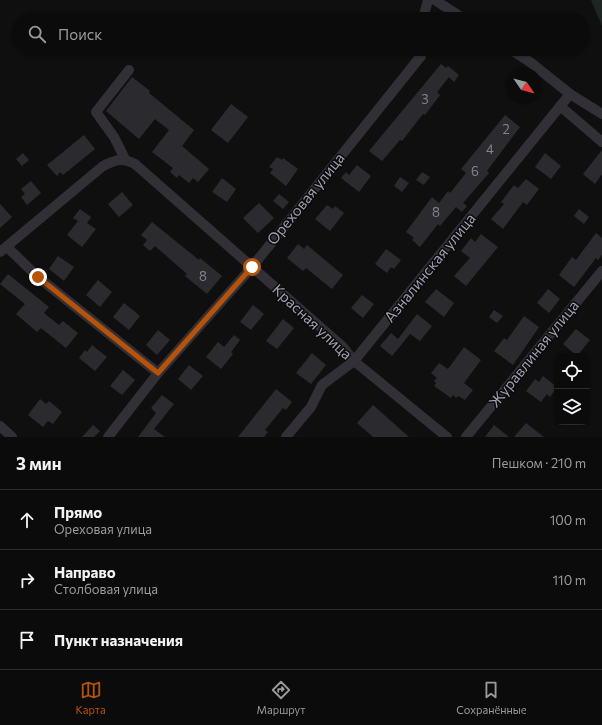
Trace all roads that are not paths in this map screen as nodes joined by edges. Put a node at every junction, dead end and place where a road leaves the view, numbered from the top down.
1 (434, 0) edge
2 (427, 12) edge
3 (453, 12) edge
4 (421, 56) edge
5 (521, 56) edge
6 (129, 70) dead end
7 (570, 94) junction
8 (560, 106) junction
9 (602, 114) edge
10 (602, 142) edge
11 (125, 159) junction
12 (3, 250) edge
13 (252, 267) junction
14 (602, 271) edge
15 (354, 362) junction
16 (158, 373) junction
17 (0, 426) edge
18 (12, 437) edge
19 (108, 437) edge
20 (286, 437) edge
21 (447, 437) edge
22 (466, 437) edge

1 - 2 street
1 - 3 street
4 - 13 street, Ореховая улица
5 - 7 street
6 - 11 street
7 - 8 street, Азналинская улица
7 - 9 street
8 - 10 street
8 - 15 street, Азналинская улица
11 - 12 street
11 - 13 street, Красная улица
12 - 16 street
13 - 15 street, Красная улица
13 - 16 street, Ореховая улица
14 - 22 street, Журавлиная улица
15 - 20 street, Азналинская улица
15 - 21 street, Красная улица
16 - 19 street, Ореховая улица
17 - 18 street

